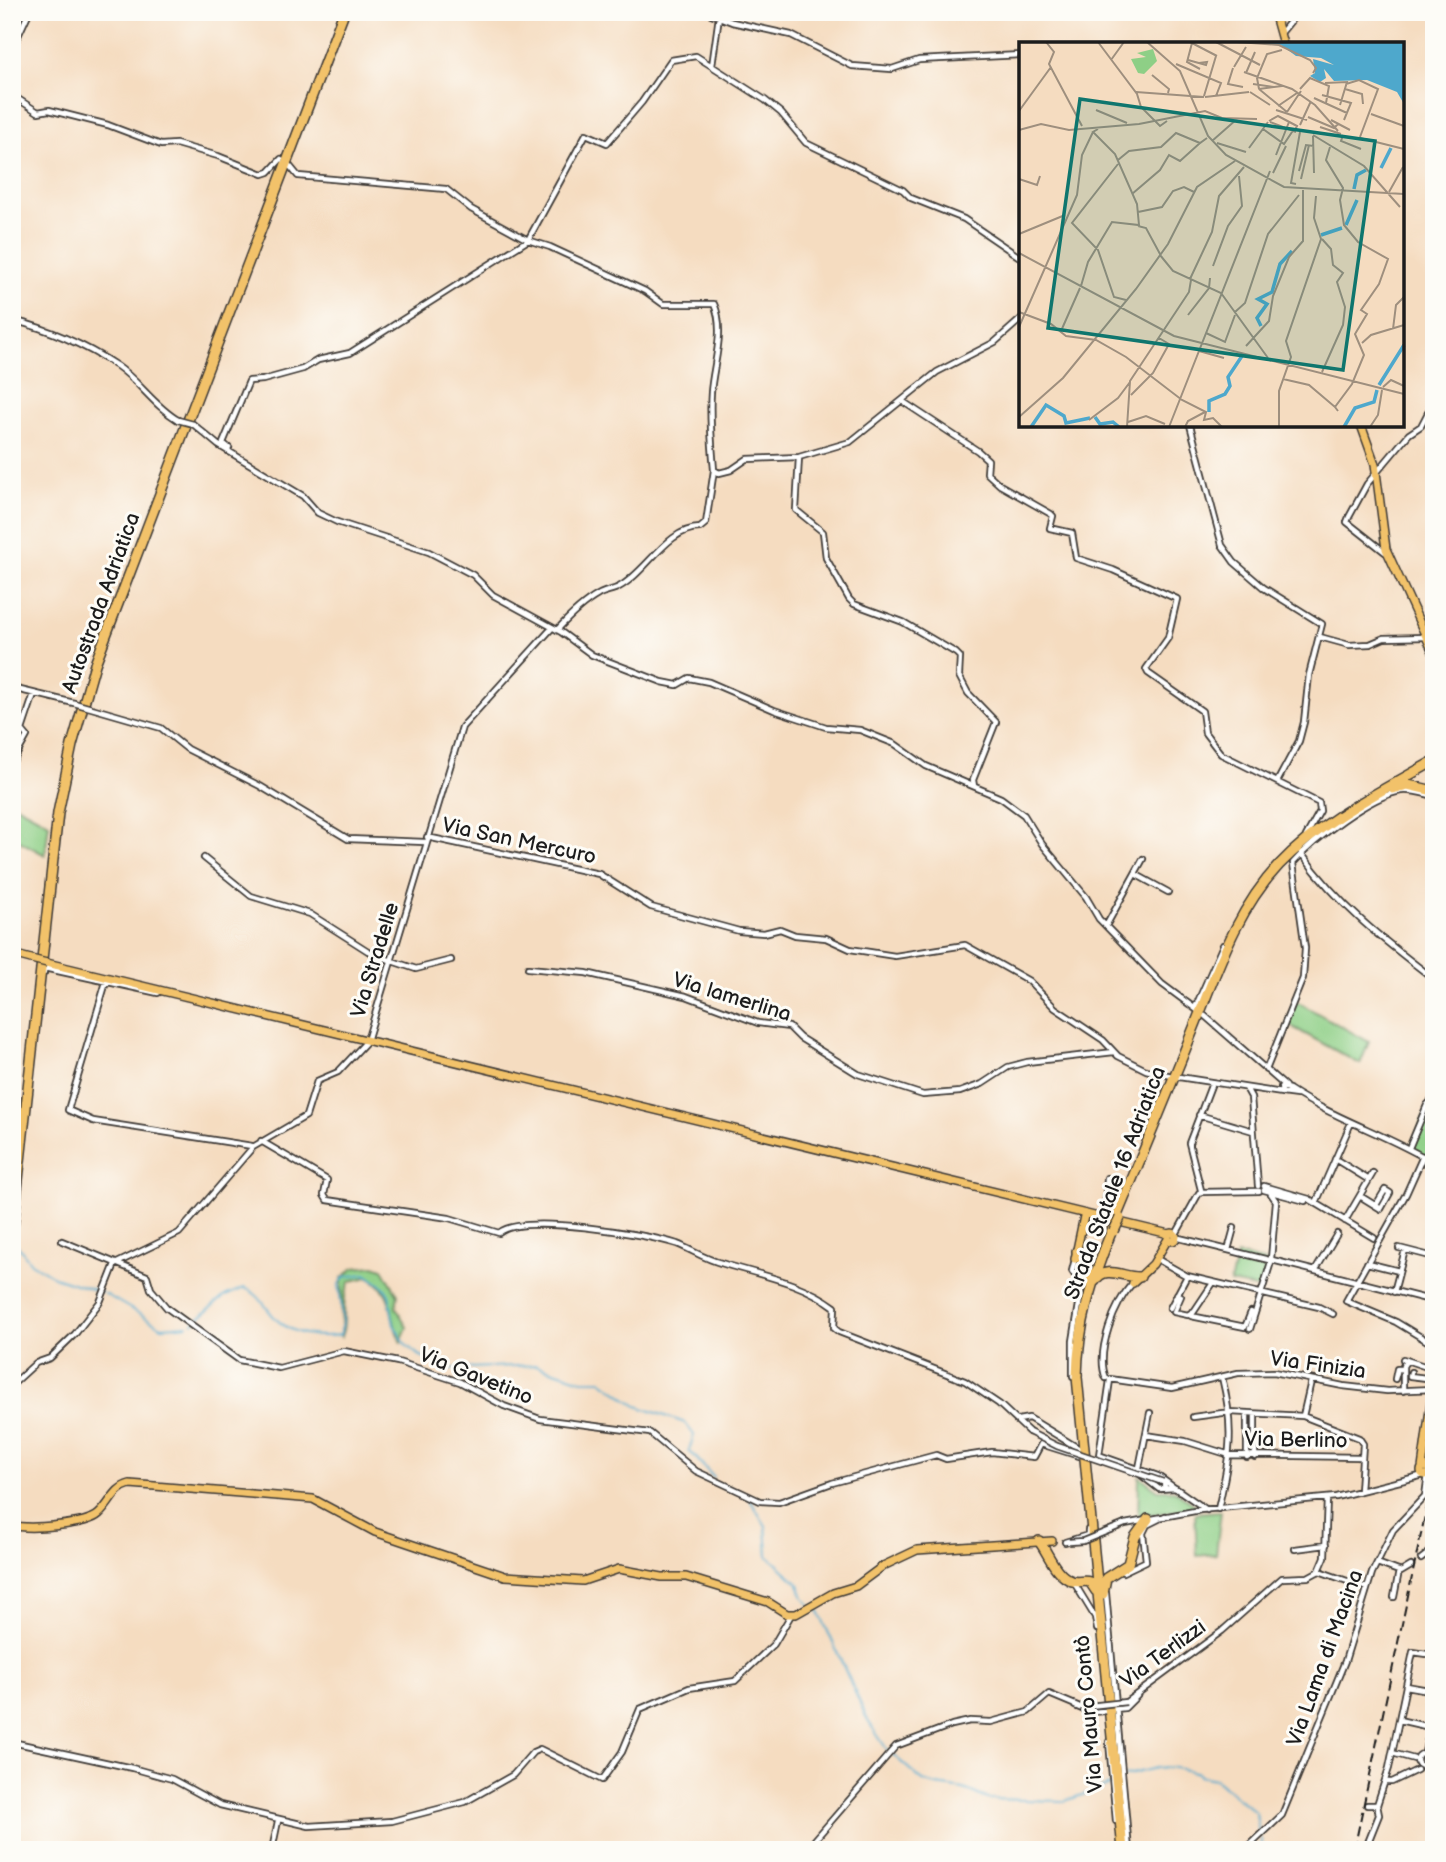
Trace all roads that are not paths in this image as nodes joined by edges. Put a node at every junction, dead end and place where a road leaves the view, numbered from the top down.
1 (29, 12) edge
2 (342, 12) edge
3 (706, 12) edge
4 (1274, 12) edge
5 (1298, 12) edge
6 (717, 14) edge
7 (1280, 35) junction
8 (1282, 42) edge
9 (12, 49) edge
10 (1019, 55) edge
11 (712, 66) junction
12 (12, 95) edge
13 (281, 159) dead end
14 (289, 165) dead end
15 (528, 240) junction
16 (1019, 257) edge
17 (12, 320) edge
18 (1019, 321) edge
19 (902, 401) junction
20 (1434, 401) edge
21 (1191, 427) edge
22 (1361, 427) edge
23 (799, 457) junction
24 (248, 462) junction
25 (714, 470) junction
26 (1376, 473) junction
27 (1388, 554) junction
28 (555, 629) junction
29 (1320, 637) junction
30 (1427, 637) junction
31 (1434, 654) edge
32 (12, 688) edge
33 (34, 694) junction
34 (12, 762) edge
35 (1434, 763) edge
36 (1278, 782) junction
37 (974, 786) junction
38 (1432, 792) edge
39 (1385, 795) junction
40 (426, 840) junction
41 (1301, 853) junction
42 (204, 858) dead end
43 (1143, 859) dead end
44 (1135, 874) junction
45 (1168, 892) dead end
46 (1106, 926) junction
47 (1236, 929) junction
48 (12, 954) edge
49 (451, 960) dead end
50 (392, 961) junction
51 (528, 968) dead end
52 (1434, 979) edge
53 (106, 982) junction
54 (161, 990) junction
55 (41, 999) dead end
56 (1205, 1016) dead end
57 (367, 1041) junction
58 (1114, 1052) junction
59 (1266, 1070) junction
60 (1172, 1076) dead end
61 (1179, 1077) dead end
62 (1212, 1083) junction
63 (1284, 1089) junction
64 (1252, 1092) junction
65 (1434, 1098) edge
66 (1199, 1115) junction
67 (1351, 1123) junction
68 (1253, 1131) junction
69 (261, 1141) junction
70 (253, 1147) junction
71 (1409, 1148) junction
72 (1421, 1158) junction
73 (1335, 1159) junction
74 (1434, 1164) edge
75 (1373, 1173) dead end
76 (1107, 1178) dead end
77 (1369, 1180) junction
78 (1262, 1188) junction
79 (1200, 1190) junction
80 (1281, 1194) junction
81 (1360, 1196) junction
82 (1319, 1200) junction
83 (1276, 1201) junction
84 (12, 1205) edge
85 (1376, 1205) dead end
86 (1105, 1215) dead end
87 (1087, 1217) junction
88 (1345, 1221) junction
89 (1234, 1228) dead end
90 (1337, 1234) dead end
91 (12, 1235) edge
92 (1171, 1237) junction
93 (1378, 1240) junction
94 (62, 1241) dead end
95 (1107, 1245) junction
96 (1228, 1250) junction
97 (1434, 1257) edge
98 (1157, 1259) junction
99 (1078, 1260) junction
100 (1271, 1260) junction
101 (1367, 1263) junction
102 (115, 1264) junction
103 (1315, 1271) junction
104 (1399, 1271) junction
105 (1187, 1276) junction
106 (1129, 1280) junction
107 (1094, 1282) junction
108 (1356, 1282) junction
109 (1213, 1283) junction
110 (1394, 1292) junction
111 (1262, 1293) junction
112 (1177, 1294) junction
113 (1086, 1301) junction
114 (1434, 1301) edge
115 (1170, 1308) dead end
116 (1193, 1311) dead end
117 (1251, 1312) dead end
118 (1333, 1314) dead end
119 (1250, 1329) dead end
120 (1434, 1345) edge
121 (1434, 1368) edge
122 (1403, 1369) junction
123 (1397, 1372) dead end
124 (1411, 1372) dead end
125 (1222, 1377) junction
126 (1109, 1378) junction
127 (1434, 1379) edge
128 (1311, 1381) junction
129 (12, 1385) edge
130 (1433, 1389) edge
131 (1403, 1391) junction
132 (1230, 1412) junction
133 (1150, 1413) dead end
134 (1247, 1413) junction
135 (1255, 1413) junction
136 (1303, 1416) junction
137 (1193, 1417) dead end
138 (1017, 1420) junction
139 (1146, 1435) junction
140 (1078, 1448) junction
141 (1230, 1455) junction
142 (1079, 1457) junction
143 (1247, 1457) junction
144 (1255, 1457) junction
145 (1362, 1457) junction
146 (1139, 1468) junction
147 (1426, 1471) junction
148 (1163, 1482) junction
149 (1162, 1489) junction
150 (1177, 1490) junction
151 (1360, 1491) junction
152 (1327, 1498) junction
153 (1218, 1509) junction
154 (1207, 1510) junction
155 (1165, 1516) junction
156 (1148, 1519) joint
157 (1125, 1524) joint
158 (14, 1525) edge
159 (1136, 1530) junction
160 (1067, 1542) junction
161 (1093, 1543) junction
162 (1045, 1545) junction
163 (1326, 1545) junction
164 (1295, 1549) dead end
165 (1434, 1549) edge
166 (1098, 1555) junction
167 (1421, 1559) dead end
168 (1377, 1563) junction
169 (1411, 1566) dead end
170 (1319, 1571) junction
171 (1399, 1572) junction
172 (1114, 1573) junction
173 (1084, 1580) junction
174 (1073, 1581) junction
175 (1367, 1588) junction
176 (1394, 1597) dead end
177 (1100, 1603) junction
178 (1104, 1613) junction
179 (791, 1614) junction
180 (1434, 1656) edge
181 (1406, 1686) junction
182 (1434, 1691) edge
183 (1139, 1694) junction
184 (1077, 1706) junction
185 (1115, 1709) junction
186 (1106, 1711) junction
187 (1434, 1711) edge
188 (1399, 1720) junction
189 (1432, 1728) edge
190 (12, 1742) edge
191 (1392, 1753) junction
192 (1423, 1761) edge
193 (1386, 1780) junction
194 (1367, 1805) dead end
195 (1377, 1805) junction
196 (278, 1821) junction
197 (1367, 1845) dead end
198 (272, 1850) edge
199 (806, 1850) edge
200 (1125, 1850) edge
201 (1245, 1850) edge

1 - 9 street
2 - 84 highway, Autostrada Adriatica
2 - 91 highway, Autostrada Adriatica
3 - 6 street
4 - 7 main road
5 - 7 street
6 - 10 street
6 - 11 street
7 - 8 main road
11 - 15 street
11 - 16 street
12 - 13 street
14 - 15 street
15 - 24 street
15 - 25 street
17 - 24 street, bridge
18 - 19 street
19 - 23 street
19 - 36 street
20 - 26 street
21 - 29 street
22 - 26 main road
23 - 25 street
23 - 37 street
24 - 28 street
25 - 28 street, Via Stradelle
26 - 27 main road
26 - 27 street
27 - 30 main road
28 - 37 street
28 - 40 street, Via Stradelle
29 - 30 street
29 - 36 street
30 - 31 main road
32 - 33 street, Via San Mercuro
33 - 34 street
33 - 40 street, Via San Mercuro, bridge
35 - 38 highway
35 - 39 highway, Strada Statale 16 Adriatica
35 - 47 highway, Strada Statale 16 Adriatica
36 - 46 street
37 - 46 street
38 - 39 highway
39 - 41 street
39 - 47 highway, Strada Statale 16 Adriatica
40 - 50 street, Via Stradelle
40 - 58 street, Via San Mercuro
41 - 52 street
41 - 59 street
42 - 50 street
43 - 44 street
44 - 45 street
44 - 46 street
47 - 95 highway, Strada Statale 16 Adriatica, bridge
48 - 54 main road, bridge
49 - 50 street
50 - 57 street, Via Stradelle
51 - 58 street, Via lamerlina
53 - 54 street
53 - 55 street
53 - 70 street
54 - 57 main road
56 - 59 street
57 - 69 street, Via Stradelle
57 - 87 main road
58 - 60 street, Via San Mercuro
59 - 63 street
61 - 62 street
62 - 64 street
62 - 66 street
63 - 64 street
63 - 67 street
64 - 68 street
65 - 71 street
66 - 68 street
66 - 79 street
67 - 71 street
67 - 73 street
68 - 78 street
69 - 70 street, Via Stradelle
69 - 138 street
70 - 102 street, Via Stradelle
71 - 72 street
72 - 74 street
72 - 93 street
73 - 77 street
73 - 82 street
75 - 77 street
76 - 86 street
77 - 81 street
78 - 79 street
78 - 80 street
78 - 82 street
78 - 83 street
79 - 92 street
80 - 82 street
80 - 83 street
81 - 85 street
81 - 88 street
82 - 88 street
83 - 100 street
87 - 92 main road
87 - 99 main road
88 - 93 street
89 - 96 street
90 - 103 street
92 - 96 street
92 - 98 main road
93 - 101 street
94 - 102 street
95 - 99 highway
95 - 106 highway
95 - 107 highway, Strada Statale 16 Adriatica
95 - 113 highway, Strada Statale 16 Adriatica
96 - 100 street
97 - 104 street
98 - 105 street
98 - 106 main road
99 - 113 highway
99 - 140 street
100 - 103 street
100 - 111 street
101 - 104 street
101 - 108 street
102 - 129 street
102 - 142 street, Via Gavetino
103 - 108 street
104 - 110 street
105 - 109 street
105 - 112 street
106 - 107 highway
106 - 126 street
107 - 166 highway, Strada Statale 16 Adriatica
108 - 110 street
108 - 120 street
109 - 111 street
109 - 117 street
110 - 114 street
111 - 118 street
111 - 119 street
112 - 115 street
112 - 116 street
113 - 161 highway, Strada Statale 16 Adriatica
121 - 122 street
122 - 123 street
122 - 131 street
124 - 127 street
125 - 126 street, Via Finizia
125 - 128 street, Via Finizia
125 - 132 street
126 - 146 street
127 - 130 main road
128 - 131 street, Via Finizia
128 - 136 street
130 - 131 street, Via Finizia
130 - 147 main road
132 - 134 street
132 - 137 street
132 - 141 street
133 - 139 street
134 - 135 street
134 - 143 street
135 - 136 street
135 - 144 street
136 - 145 street
138 - 140 street
138 - 148 street, bridge
139 - 141 street, Via Berlino
139 - 146 street
140 - 142 street
141 - 143 street, Via Berlino
141 - 153 street
142 - 160 street
143 - 144 street, Via Berlino
144 - 145 street, Via Berlino
145 - 151 street
146 - 149 street
146 - 150 street
147 - 151 street
147 - 168 street, Via Lama di Macina
148 - 149 street
148 - 150 street
149 - 150 street
150 - 154 street
151 - 152 street
152 - 153 street
152 - 163 street
153 - 154 street
154 - 155 street
155 - 156 street
155 - 185 street
156 - 159 highway
157 - 159 highway
157 - 160 street, bridge
158 - 179 main road
159 - 172 highway
160 - 162 street
161 - 173 highway
161 - 177 highway, Strada Statale 16 Adriatica
162 - 174 highway
162 - 179 main road
163 - 164 street
163 - 170 street
165 - 167 street
166 - 172 highway
166 - 178 highway, Strada Statale 16 Adriatica
168 - 171 street
168 - 175 street, Via Lama di Macina
169 - 171 street
170 - 175 street, Via Terlizzi
170 - 183 street, Via Terlizzi
171 - 176 street
172 - 178 highway
173 - 174 highway
173 - 177 highway
174 - 186 street, Via Mauro Contò
175 - 201 street, Via Lama di Macina
177 - 200 highway, Strada Statale 16 Adriatica
178 - 200 highway, Strada Statale 16 Adriatica
179 - 196 street
180 - 181 street
181 - 182 street
181 - 188 street
183 - 184 street, Via Terlizzi, bridge
183 - 185 street
184 - 186 street
184 - 199 street, Via Terlizzi
185 - 200 street
186 - 200 street, Via Mauro Contò
187 - 189 street
188 - 189 street
188 - 191 street
189 - 192 street
190 - 196 street
191 - 192 street
191 - 193 street
192 - 193 street
193 - 195 street
194 - 195 street
195 - 197 street
196 - 198 street

